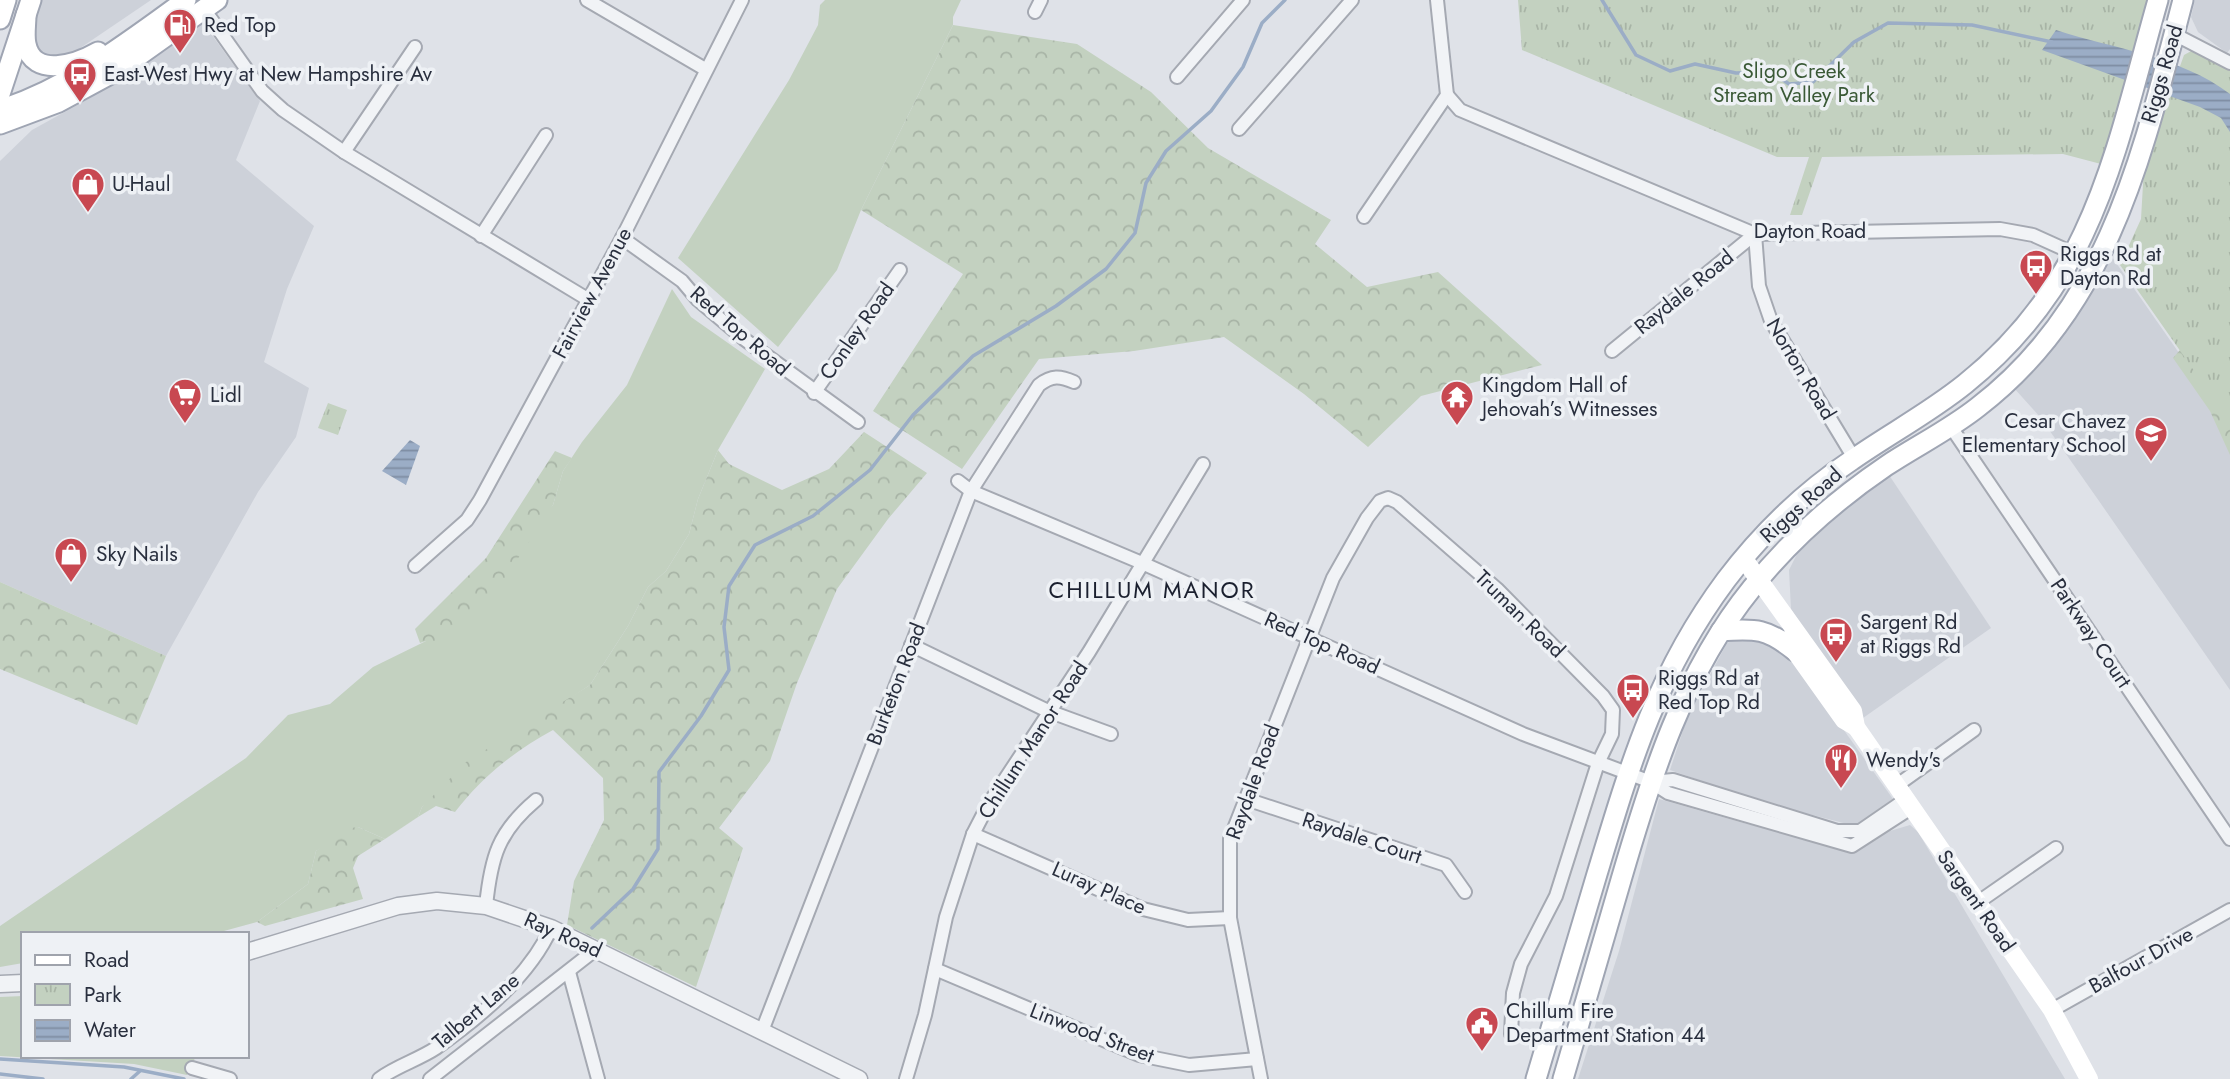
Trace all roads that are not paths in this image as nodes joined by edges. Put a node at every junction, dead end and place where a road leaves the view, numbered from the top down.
1 (0, 0) edge
2 (6, 0) edge
3 (186, 0) edge
4 (587, 0) edge
5 (742, 0) edge
6 (1243, 0) edge
7 (1352, 0) edge
8 (1437, 0) edge
9 (2158, 0) edge
10 (2183, 0) edge
11 (211, 4) edge
12 (29, 7) edge
13 (0, 19) edge
14 (2174, 34) junction
15 (134, 38) junction
16 (415, 47) dead end
17 (2230, 63) edge
18 (705, 69) junction
19 (1177, 77) dead end
20 (0, 94) edge
21 (1447, 95) junction
22 (0, 110) edge
23 (0, 124) edge
24 (1239, 129) dead end
25 (546, 135) dead end
26 (344, 152) junction
27 (1364, 217) dead end
28 (1755, 234) junction
29 (481, 236) junction
30 (622, 238) junction
31 (2075, 254) junction
32 (900, 270) dead end
33 (589, 300) junction
34 (1612, 351) dead end
35 (1074, 382) dead end
36 (814, 393) junction
37 (858, 422) dead end
38 (1951, 427) junction
39 (1854, 458) junction
40 (1203, 464) dead end
41 (958, 481) dead end
42 (971, 491) junction
43 (1376, 505) joint
44 (1142, 563) junction
45 (1740, 563) junction
46 (415, 566) dead end
47 (1755, 584) junction
48 (1721, 631) junction
49 (1309, 637) junction
50 (911, 645) junction
51 (1796, 651) junction
52 (1048, 711) junction
53 (1856, 727) junction
54 (1975, 730) dead end
55 (1111, 734) dead end
56 (1598, 763) junction
57 (1626, 775) junction
58 (1651, 782) junction
59 (1904, 798) junction
60 (1246, 799) junction
61 (536, 800) dead end
62 (973, 834) junction
63 (2230, 839) edge
64 (2056, 848) dead end
65 (1465, 892) dead end
66 (1978, 903) junction
67 (486, 906) junction
68 (2230, 910) edge
69 (1230, 918) junction
70 (551, 928) junction
71 (595, 950) junction
72 (248, 952) edge
73 (935, 969) junction
74 (569, 972) junction
75 (21, 983) edge
76 (0, 984) edge
77 (2052, 1010) junction
78 (762, 1031) junction
79 (1511, 1034) dead end
80 (1257, 1059) junction
81 (192, 1068) dead end
82 (384, 1077) edge
83 (230, 1079) edge
84 (430, 1079) edge
85 (598, 1079) edge
86 (859, 1079) edge
87 (906, 1079) edge
88 (1261, 1079) edge
89 (1536, 1079) edge
90 (1563, 1079) edge
91 (2089, 1079) edge

1 - 2 street
2 - 13 main road
3 - 15 main road
4 - 18 street
5 - 18 street, Fairview Avenue
6 - 19 street
7 - 24 street
8 - 21 street
9 - 31 main road, Riggs Road
10 - 14 main road, Riggs Road
11 - 23 main road
11 - 26 street
12 - 15 main road
12 - 20 main road
14 - 17 street
14 - 38 main road, Riggs Road
15 - 22 main road
16 - 26 street
18 - 30 street, Fairview Avenue
21 - 27 street
21 - 28 street, Dayton Road
25 - 29 street
26 - 29 street
28 - 31 street, Dayton Road
28 - 34 street, Raydale Road
28 - 39 street, Norton Road
29 - 33 street
30 - 33 street, Fairview Avenue
30 - 36 street, Red Top Road
31 - 39 main road, Riggs Road
32 - 36 street, Conley Road
33 - 46 street, Fairview Avenue
35 - 42 street, Burketon Road
36 - 37 street, Red Top Road
38 - 47 main road, Riggs Road
38 - 63 street, Parkway Court
39 - 45 main road, Riggs Road
40 - 44 street, Chillum Manor Road
41 - 42 street, Red Top Road
42 - 44 street, Red Top Road
42 - 50 street, Burketon Road
43 - 49 street, Raydale Road
43 - 56 street, Truman Road
44 - 49 street, Red Top Road
44 - 52 street, Chillum Manor Road
45 - 47 main road, Sargent Road
45 - 57 main road, Riggs Road
47 - 48 main road, Riggs Road
47 - 51 main road, Sargent Road
47 - 53 main road, Sargent Road
48 - 51 main road
48 - 58 main road, Riggs Road
49 - 56 street, Red Top Road
49 - 60 street, Raydale Road
50 - 52 street
50 - 78 street, Burketon Road
51 - 53 main road, Sargent Road
52 - 55 street
52 - 62 street, Chillum Manor Road
53 - 59 main road, Sargent Road
54 - 59 street, Red Top Road
56 - 57 street, Red Top Road
56 - 79 street
57 - 58 street, Red Top Road
57 - 89 main road, Riggs Road
58 - 59 street, Red Top Road
58 - 90 main road, Riggs Road
59 - 66 main road, Sargent Road
60 - 65 street, Raydale Court
60 - 69 street, Raydale Road
61 - 67 street
62 - 69 street, Luray Place
62 - 73 street, Chillum Manor Road
64 - 66 street
66 - 77 main road, Sargent Road
67 - 70 street, Ray Road
67 - 72 street, Ray Road
68 - 77 street, Balfour Drive
69 - 80 street, Raydale Road
70 - 71 street, Ray Road
70 - 82 street, Talbert Lane
71 - 74 street, Talbert Lane
71 - 78 street, Ray Road
73 - 80 street, Linwood Street
73 - 87 street, Chillum Manor Road
74 - 84 street, Talbert Lane
74 - 85 street
75 - 76 street
77 - 91 main road, Sargent Road
78 - 86 street, Ray Road
80 - 88 street, Raydale Road
81 - 83 street

